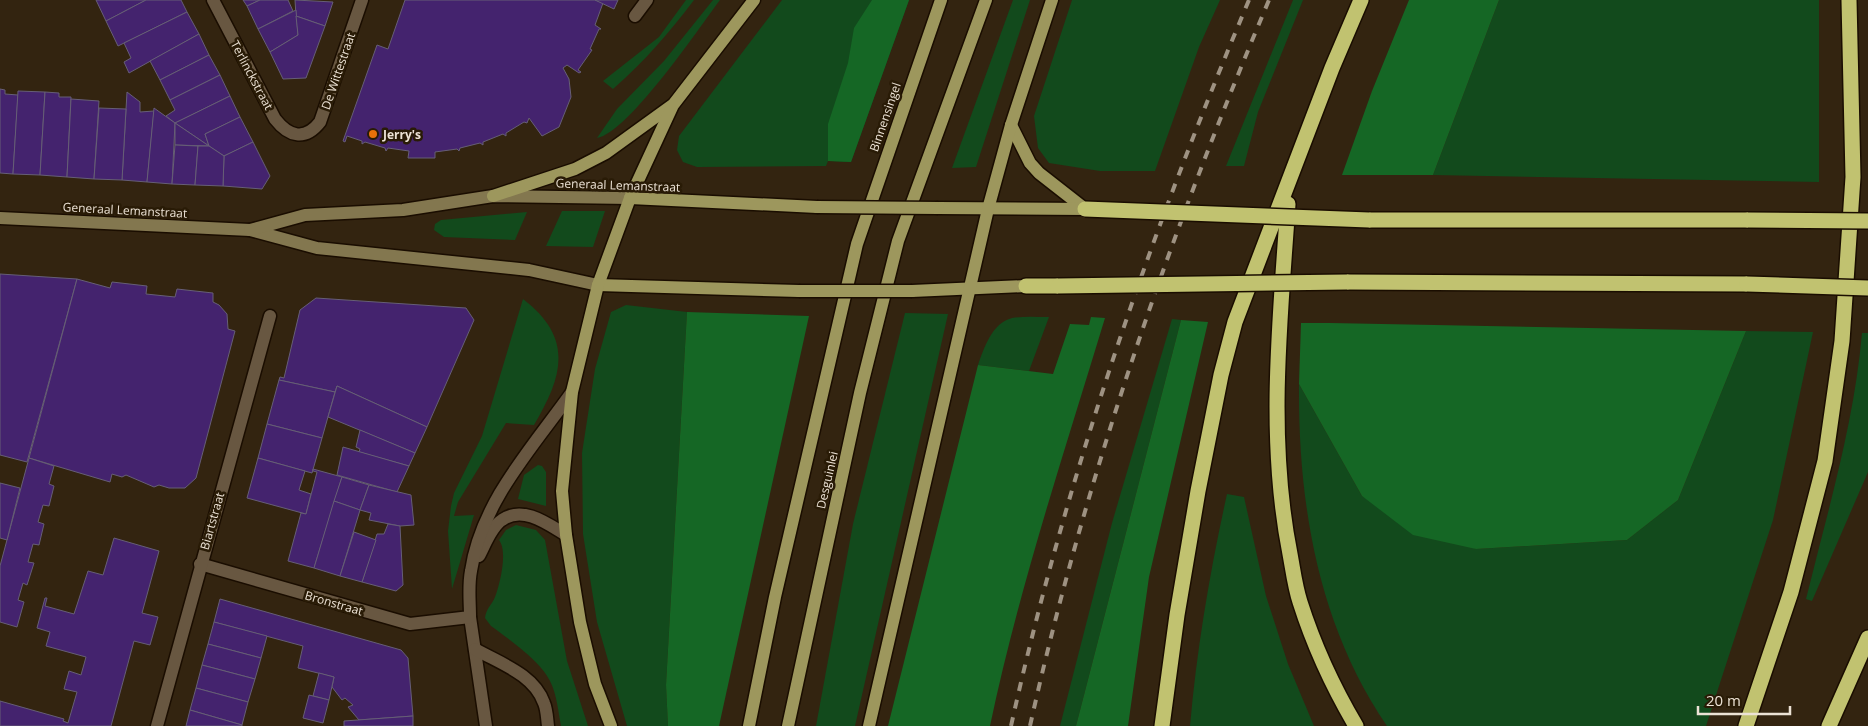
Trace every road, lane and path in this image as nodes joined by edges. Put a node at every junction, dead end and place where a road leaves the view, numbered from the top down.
1 (213, 0) edge
2 (362, 0) edge
3 (647, 0) edge
4 (754, 0) edge
5 (942, 0) edge
6 (986, 0) edge
7 (1052, 0) edge
8 (1361, 0) edge
9 (1849, 0) edge
10 (636, 16) dead end
11 (673, 105) junction
12 (1010, 125) junction
13 (304, 134) joint
14 (1290, 180) junction
15 (493, 196) junction
16 (630, 198) junction
17 (988, 209) junction
18 (1085, 209) junction
19 (0, 218) edge
20 (1868, 221) edge
21 (250, 230) junction
22 (857, 244) joint
23 (598, 284) junction
24 (1026, 286) joint
25 (1868, 288) edge
26 (968, 289) junction
27 (270, 316) dead end
28 (572, 392) junction
29 (566, 535) junction
30 (200, 564) junction
31 (470, 571) junction
32 (470, 617) junction
33 (1868, 638) edge
34 (475, 649) junction
35 (157, 726) edge
36 (486, 726) edge
37 (548, 726) edge
38 (611, 726) edge
39 (749, 726) edge
40 (788, 726) edge
41 (869, 726) edge
42 (1162, 726) edge
43 (1356, 726) edge
44 (1746, 726) edge
45 (1829, 726) edge

1 - 13 street, Terlinckstraat
2 - 13 street, De Wittestraat
3 - 10 street
4 - 11 main road
5 - 22 main road, Binnensingel
6 - 40 main road, Desguinlei
7 - 12 main road
8 - 14 highway
9 - 44 highway
11 - 15 main road
11 - 16 main road
12 - 17 main road
12 - 18 main road
14 - 42 highway
14 - 43 highway
15 - 16 main road, Generaal Lemanstraat
15 - 21 main road, Generaal Lemanstraat
16 - 17 main road, Generaal Lemanstraat, bridge
16 - 23 main road
17 - 18 main road, Generaal Lemanstraat
17 - 26 main road
18 - 20 highway, bridge
19 - 21 main road, Generaal Lemanstraat
21 - 23 main road, Generaal Lemanstraat
22 - 39 main road, Desguinlei
23 - 26 main road, Generaal Lemanstraat, bridge
23 - 28 main road
24 - 25 highway, bridge
24 - 26 main road, Generaal Lemanstraat
26 - 41 main road
27 - 30 street, Biartstraat
28 - 29 main road
28 - 31 street
29 - 31 street
29 - 38 main road
30 - 32 street, Bronstraat
30 - 35 street, Biartstraat
31 - 32 street
32 - 34 street
33 - 45 highway
34 - 36 street
34 - 37 street

